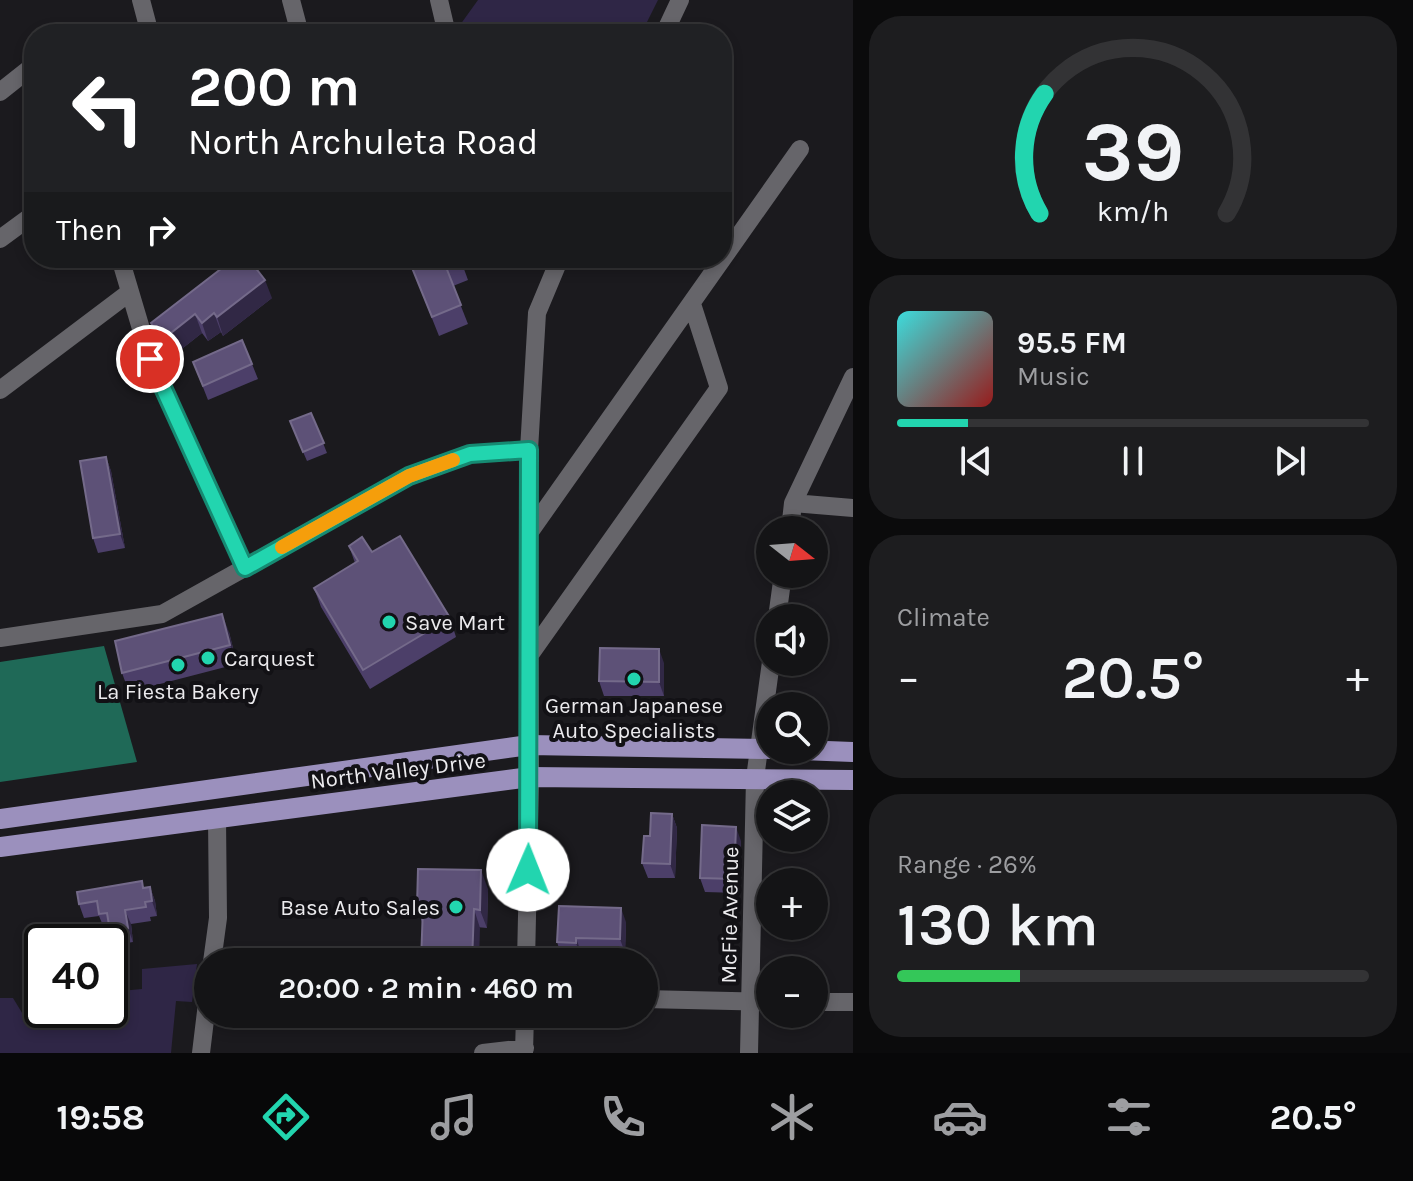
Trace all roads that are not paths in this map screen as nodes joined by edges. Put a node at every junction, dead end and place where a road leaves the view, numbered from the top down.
1 (141, 0) edge
2 (291, 0) edge
3 (439, 0) edge
4 (680, 0) edge
5 (147, 24) edge
6 (297, 24) edge
7 (445, 24) edge
8 (669, 24) edge
9 (24, 73) edge
10 (0, 92) edge
11 (800, 149) dead end
12 (24, 221) edge
13 (0, 239) edge
14 (732, 247) edge
15 (123, 268) edge
16 (556, 268) edge
17 (717, 268) edge
18 (130, 292) junction
19 (692, 304) junction
20 (853, 377) edge
21 (0, 390) edge
22 (529, 450) junction
23 (793, 503) junction
24 (853, 508) edge
25 (792, 516) edge
26 (529, 533) junction
27 (245, 568) junction
28 (0, 638) edge
29 (528, 656) junction
30 (529, 745) junction
31 (756, 749) edge
32 (828, 751) edge
33 (853, 752) edge
34 (759, 764) edge
35 (530, 777) junction
36 (755, 778) junction
37 (853, 780) edge
38 (217, 818) junction
39 (0, 819) edge
40 (0, 847) edge
41 (214, 948) edge
42 (526, 948) edge
43 (760, 956) edge
44 (658, 999) edge
45 (756, 1002) edge
46 (828, 1002) edge
47 (853, 1002) edge
48 (756, 1023) edge
49 (204, 1028) edge
50 (525, 1028) edge
51 (524, 1051) edge
52 (201, 1053) edge
53 (483, 1053) edge
54 (749, 1053) edge

1 - 5 street
2 - 6 street
3 - 7 street
4 - 8 street
9 - 10 street
11 - 14 street
12 - 13 street
15 - 18 street
16 - 22 street
17 - 19 street
18 - 21 street
18 - 27 street
19 - 26 street
19 - 29 street
20 - 23 street
22 - 26 street
22 - 27 street
23 - 24 street
23 - 25 street
26 - 29 street
27 - 28 street
29 - 30 street
30 - 31 main road, North Valley Drive
30 - 35 street
30 - 39 main road, North Valley Drive
32 - 33 main road
34 - 36 street, McFie Avenue
35 - 36 main road, North Valley Drive
35 - 38 main road, North Valley Drive
35 - 42 street
36 - 37 main road, North Valley Drive
36 - 43 street, McFie Avenue
38 - 40 main road, North Valley Drive
38 - 41 street
44 - 45 street
46 - 47 street
48 - 54 street, McFie Avenue
49 - 52 street
50 - 51 street
51 - 53 street

